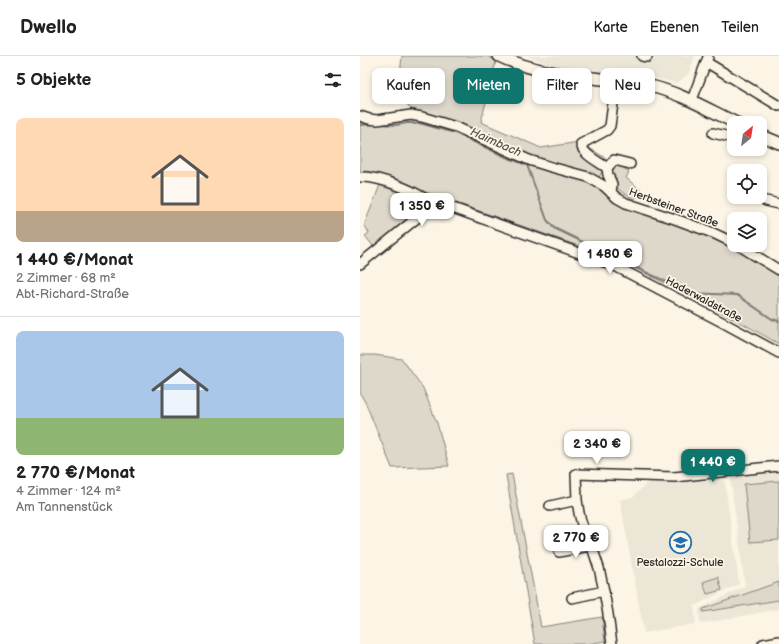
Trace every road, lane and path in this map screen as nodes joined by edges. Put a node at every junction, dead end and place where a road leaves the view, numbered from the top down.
1 (499, 56) edge
2 (642, 56) edge
3 (647, 56) edge
4 (707, 59) edge
5 (600, 79) edge
6 (655, 88) edge
7 (692, 100) junction
8 (613, 104) edge
9 (779, 106) edge
10 (360, 116) edge
11 (727, 118) edge
12 (713, 132) dead end
13 (727, 136) edge
14 (767, 138) edge
15 (779, 142) edge
16 (630, 164) dead end
17 (607, 168) junction
18 (360, 177) edge
19 (611, 193) junction
20 (767, 200) edge
21 (779, 204) edge
22 (433, 206) junction
23 (727, 240) edge
24 (749, 252) edge
25 (360, 264) edge
26 (779, 270) edge
27 (779, 353) edge
28 (779, 466) edge
29 (577, 500) junction
30 (550, 506) dead end
31 (589, 546) junction
32 (559, 552) dead end
33 (604, 591) junction
34 (572, 598) dead end
35 (779, 641) edge
36 (612, 644) edge
37 (763, 644) edge

1 - 5 main road
2 - 3 street
4 - 7 street
4 - 9 street
6 - 7 main road
7 - 11 main road
8 - 17 street
10 - 19 street, Herbsteiner Straße
12 - 13 street
14 - 15 main road
16 - 17 street
17 - 19 street
18 - 22 street
19 - 23 street, Herbsteiner Straße
20 - 21 street
22 - 25 street
22 - 27 street, Haderwaldstraße
24 - 26 street
28 - 29 street
29 - 30 street
29 - 31 street
31 - 32 street
31 - 33 street
33 - 34 street
33 - 36 street
35 - 37 street

